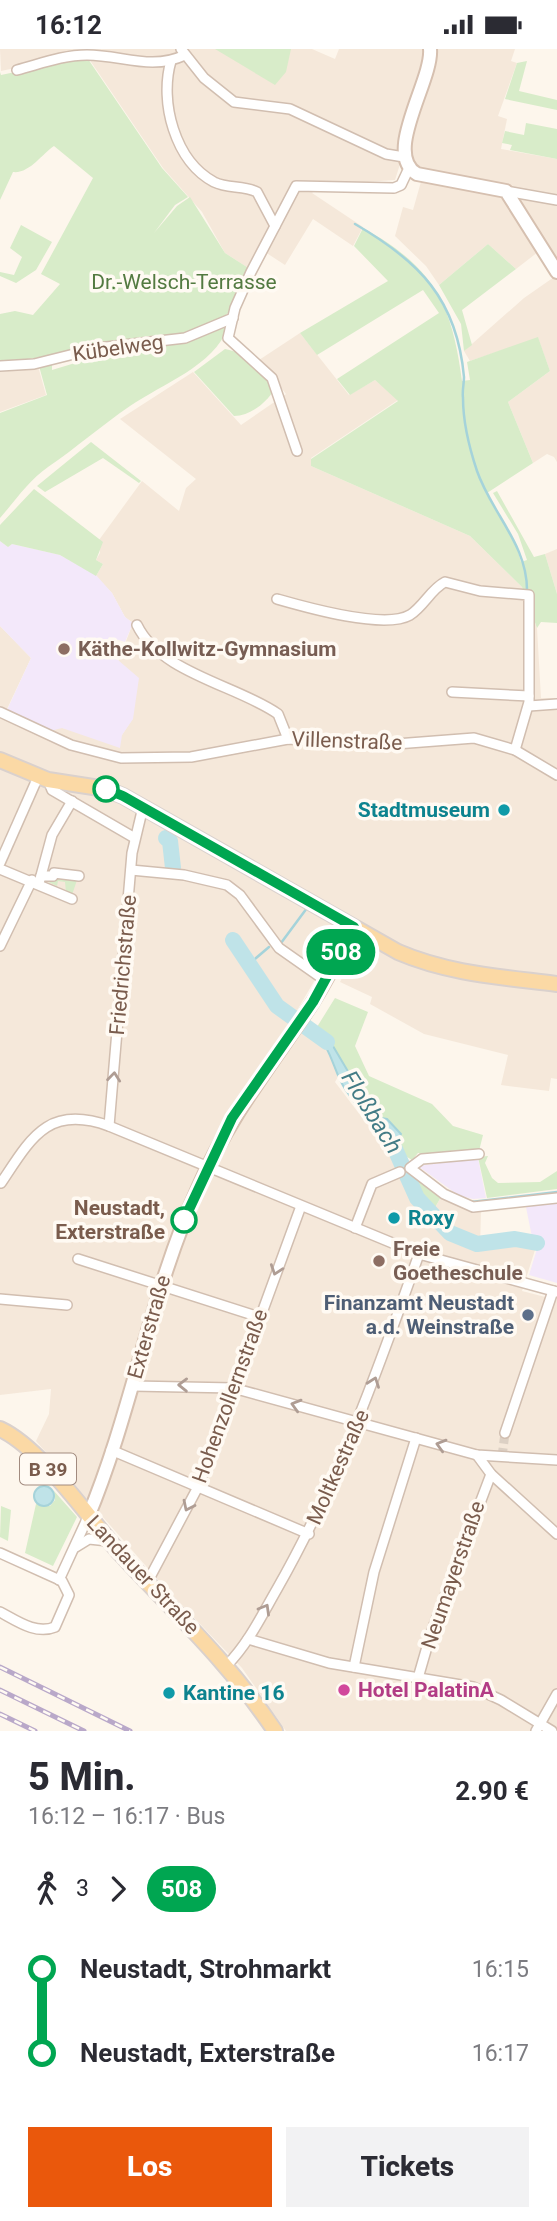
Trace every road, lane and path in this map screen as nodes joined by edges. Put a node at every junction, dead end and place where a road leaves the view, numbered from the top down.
1 (430, 49) edge
2 (183, 52) edge
3 (172, 61) junction
4 (18, 70) dead end
5 (407, 163) junction
6 (506, 191) junction
7 (557, 200) edge
8 (275, 226) junction
9 (557, 272) edge
10 (233, 318) junction
11 (0, 366) edge
12 (297, 451) dead end
13 (278, 599) dead end
14 (137, 625) dead end
15 (452, 692) dead end
16 (529, 701) junction
17 (557, 704) edge
18 (0, 712) edge
19 (288, 739) junction
20 (514, 750) junction
21 (11, 761) edge
22 (557, 775) edge
23 (43, 779) junction
24 (72, 801) junction
25 (143, 807) junction
26 (133, 837) junction
27 (0, 863) edge
28 (0, 869) edge
29 (131, 870) junction
30 (79, 876) dead end
31 (37, 880) junction
32 (72, 899) dead end
33 (354, 927) junction
34 (0, 946) edge
35 (326, 981) junction
36 (557, 984) edge
37 (108, 1126) junction
38 (479, 1154) dead end
39 (207, 1167) junction
40 (400, 1172) dead end
41 (1, 1183) edge
42 (557, 1198) edge
43 (301, 1206) junction
44 (355, 1229) junction
45 (419, 1254) junction
46 (78, 1259) dead end
47 (160, 1284) junction
48 (555, 1291) edge
49 (0, 1302) edge
50 (67, 1305) dead end
51 (259, 1317) junction
52 (133, 1386) junction
53 (233, 1388) junction
54 (359, 1423) junction
55 (0, 1429) edge
56 (505, 1433) tunnel mouth
57 (416, 1438) junction
58 (111, 1450) junction
59 (477, 1455) junction
60 (557, 1460) edge
61 (491, 1474) junction
62 (199, 1485) junction
63 (88, 1517) junction
64 (309, 1534) junction
65 (557, 1534) edge
66 (110, 1542) junction
67 (74, 1548) junction
68 (0, 1553) edge
69 (59, 1580) junction
70 (148, 1581) junction
71 (0, 1612) edge
72 (248, 1639) junction
73 (227, 1665) junction
74 (354, 1667) junction
75 (418, 1678) junction
76 (557, 1694) edge
77 (538, 1727) edge
78 (275, 1731) edge
79 (552, 1731) edge

1 - 5 main road
2 - 3 street
2 - 5 street
3 - 4 street
3 - 8 street
5 - 6 main road
5 - 8 street
6 - 7 street
6 - 9 main road
8 - 10 street
10 - 11 street, Kübelweg
10 - 12 street
13 - 16 street
14 - 19 street
15 - 16 street
16 - 17 street
16 - 20 street
18 - 19 street, Villenstraße
19 - 20 street, Villenstraße
20 - 22 street, Villenstraße
21 - 23 main road
23 - 24 street
23 - 25 main road
23 - 27 street
24 - 26 street
24 - 31 street
25 - 26 street, Friedrichstraße
25 - 33 main road
26 - 29 street, Friedrichstraße
28 - 31 street
29 - 35 street
37 -> 29 street, Friedrichstraße
30 - 31 street
31 - 32 street
31 - 34 street
33 - 35 main road, Exterstraße
33 - 36 main road
35 - 39 main road, Exterstraße
37 - 39 street
37 - 41 street
38 - 42 street
39 - 43 street
39 - 47 main road, Exterstraße
40 - 44 street
43 - 44 street
43 -> 51 street, Hohenzollernstraße
44 - 45 street
45 - 48 street
54 -> 45 street, Moltkestraße
46 - 47 street
47 - 51 street
47 - 52 main road, Exterstraße
48 - 56 street
49 - 50 street
51 - 53 street, Hohenzollernstraße
53 -> 52 street
52 - 58 main road, Exterstraße
54 -> 53 street
53 - 62 street, Hohenzollernstraße
54 - 57 street
54 - 64 street, Moltkestraße
55 - 63 main road, Landauer Straße / B 39
59 -> 57 street
57 - 74 street
58 - 62 street
58 - 63 main road, Exterstraße
59 - 60 street
59 - 61 street
61 - 65 street
61 - 75 street, Neumayerstraße
62 - 64 street
62 -> 70 street, Hohenzollernstraße
63 - 66 main road, Landauer Straße / B 39
63 - 67 street
72 -> 64 street, Moltkestraße
66 - 67 street
66 - 70 main road, Landauer Straße / B 39
67 - 69 street
68 - 69 street
69 - 71 street
70 - 73 main road, Landauer Straße / B 39
72 - 73 street, Moltkestraße
72 - 74 street
73 - 78 main road, Landauer Straße / B 39
74 - 75 street
75 - 77 street
76 - 77 street
77 - 79 street

